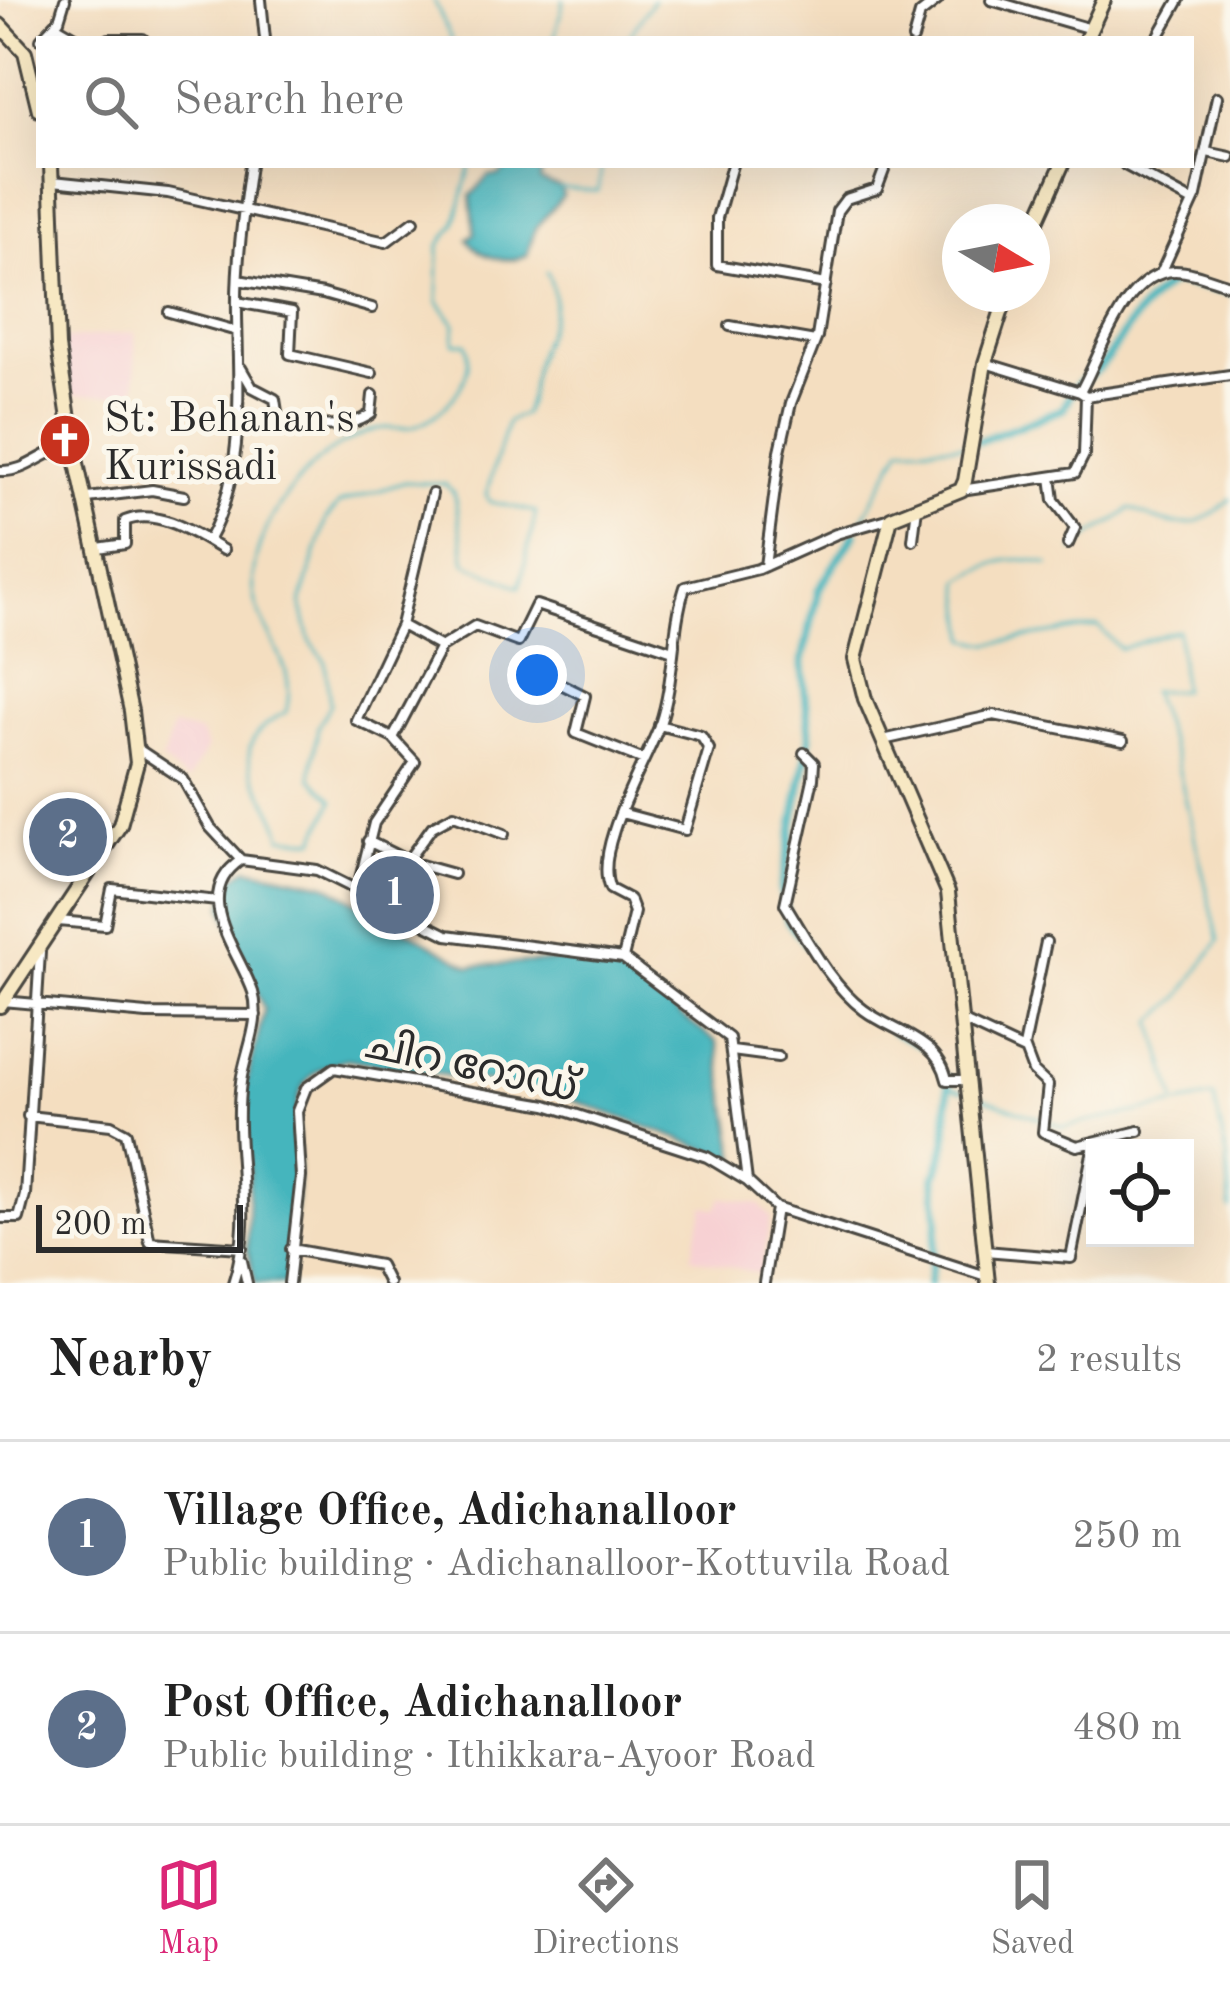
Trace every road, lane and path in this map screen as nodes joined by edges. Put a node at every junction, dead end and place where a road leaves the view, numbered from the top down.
1 (65, 0) edge
2 (261, 0) edge
3 (938, 0) edge
4 (991, 0) edge
5 (1104, 0) edge
6 (1179, 0) edge
7 (0, 25) edge
8 (55, 26) junction
9 (1088, 34) edge
10 (44, 36) edge
11 (73, 36) edge
12 (265, 36) edge
13 (914, 36) edge
14 (1159, 36) edge
15 (36, 43) edge
16 (25, 52) junction
17 (1216, 97) dead end
18 (36, 98) edge
19 (1207, 152) junction
20 (1230, 157) edge
21 (51, 168) edge
22 (250, 168) edge
23 (731, 168) edge
24 (885, 168) edge
25 (1061, 168) edge
26 (1131, 168) edge
27 (52, 180) junction
28 (1193, 202) junction
29 (1045, 204) edge
30 (244, 209) junction
31 (414, 221) dead end
32 (1160, 274) junction
33 (238, 280) junction
34 (826, 284) junction
35 (1230, 285) edge
36 (237, 302) junction
37 (372, 308) dead end
38 (169, 312) dead end
39 (1002, 312) edge
40 (730, 326) dead end
41 (238, 331) junction
42 (815, 341) junction
43 (986, 363) junction
44 (240, 367) junction
45 (372, 373) dead end
46 (1230, 375) edge
47 (1083, 394) junction
48 (373, 395) dead end
49 (73, 445) junction
50 (0, 471) edge
51 (1051, 477) junction
52 (961, 490) junction
53 (432, 494) dead end
54 (184, 496) dead end
55 (88, 497) junction
56 (917, 506) junction
57 (891, 518) junction
58 (913, 540) dead end
59 (208, 541) junction
60 (1068, 544) dead end
61 (98, 548) junction
62 (223, 550) dead end
63 (765, 566) junction
64 (401, 625) junction
65 (441, 647) junction
66 (673, 651) junction
67 (543, 675) dead end
68 (659, 724) junction
69 (393, 738) junction
70 (883, 740) junction
71 (1123, 741) dead end
72 (135, 747) junction
73 (804, 753) dead end
74 (644, 760) junction
75 (621, 813) junction
76 (505, 833) dead end
77 (368, 841) junction
78 (241, 860) junction
79 (407, 861) junction
80 (453, 874) dead end
81 (358, 887) junction
82 (217, 901) junction
83 (57, 920) junction
84 (1046, 942) dead end
85 (40, 945) junction
86 (623, 958) junction
87 (2, 1003) edge
88 (34, 1003) junction
89 (256, 1016) junction
90 (962, 1021) junction
91 (1024, 1049) junction
92 (731, 1051) junction
93 (778, 1057) dead end
94 (967, 1080) junction
95 (28, 1117) junction
96 (1139, 1131) dead end
97 (1106, 1139) edge
98 (1086, 1143) edge
99 (1086, 1172) edge
100 (747, 1181) junction
101 (776, 1208) junction
102 (0, 1218) edge
103 (291, 1249) junction
104 (985, 1251) junction
105 (242, 1253) junction
106 (987, 1280) edge
107 (233, 1283) edge
108 (247, 1283) edge
109 (289, 1283) edge
110 (388, 1283) edge
111 (764, 1283) edge

1 - 8 street
2 - 12 street
3 - 13 street
4 - 9 street
5 - 9 main road
6 - 14 street
7 - 16 main road
8 - 10 street
8 - 11 street
15 - 16 street
16 - 18 main road
17 - 19 street
19 - 20 street
19 - 28 street
21 - 27 main road
22 - 30 street
23 - 34 street
24 - 34 street
25 - 29 main road
26 - 28 street
27 - 30 street
27 - 49 main road
28 - 32 street
30 - 31 street
30 - 33 street
32 - 35 street
32 - 47 street
33 - 36 street
33 - 37 street
34 - 42 street
36 - 41 street
36 - 45 street
38 - 41 street
39 - 43 main road
40 - 42 street
41 - 44 street
42 - 63 street
43 - 47 street
43 - 52 main road
44 - 48 street
44 - 59 street
46 - 47 street
47 - 51 street
49 - 50 street
49 - 55 main road
51 - 52 street
51 - 60 street
52 - 56 main road
53 - 64 street
54 - 55 street
55 - 61 main road
56 - 57 main road
56 - 58 street
57 - 63 street
57 - 70 main road
59 - 61 street
59 - 62 street
61 - 72 main road
63 - 66 street
64 - 65 street
64 - 69 street
65 - 66 street
65 - 69 street
66 - 68 street
67 - 74 street
68 - 74 street
68 - 75 street
69 - 77 street
70 - 71 street
70 - 90 main road
72 - 78 street
72 - 83 main road
73 - 94 street
74 - 75 street
75 - 86 street
76 - 79 street
77 - 79 street
77 - 81 street
78 - 81 street
78 - 82 street
79 - 80 street
81 - 86 street
82 - 83 street
82 - 89 street
83 - 85 main road
84 - 91 street
85 - 87 main road
85 - 88 street
86 - 92 street
87 - 88 street
88 - 89 street
88 - 95 street
89 - 105 street
90 - 91 street
90 - 94 main road
91 - 98 street
92 - 93 street
92 - 100 street
94 - 104 main road
95 - 102 street
95 - 105 street
96 - 97 street
99 - 104 street
100 - 101 street
100 - 103 street, ചിറ റോഡ്
101 - 106 street
101 - 111 street
103 - 109 street, ചിറ റോഡ്
103 - 110 street
104 - 106 main road
105 - 107 street
105 - 108 street

